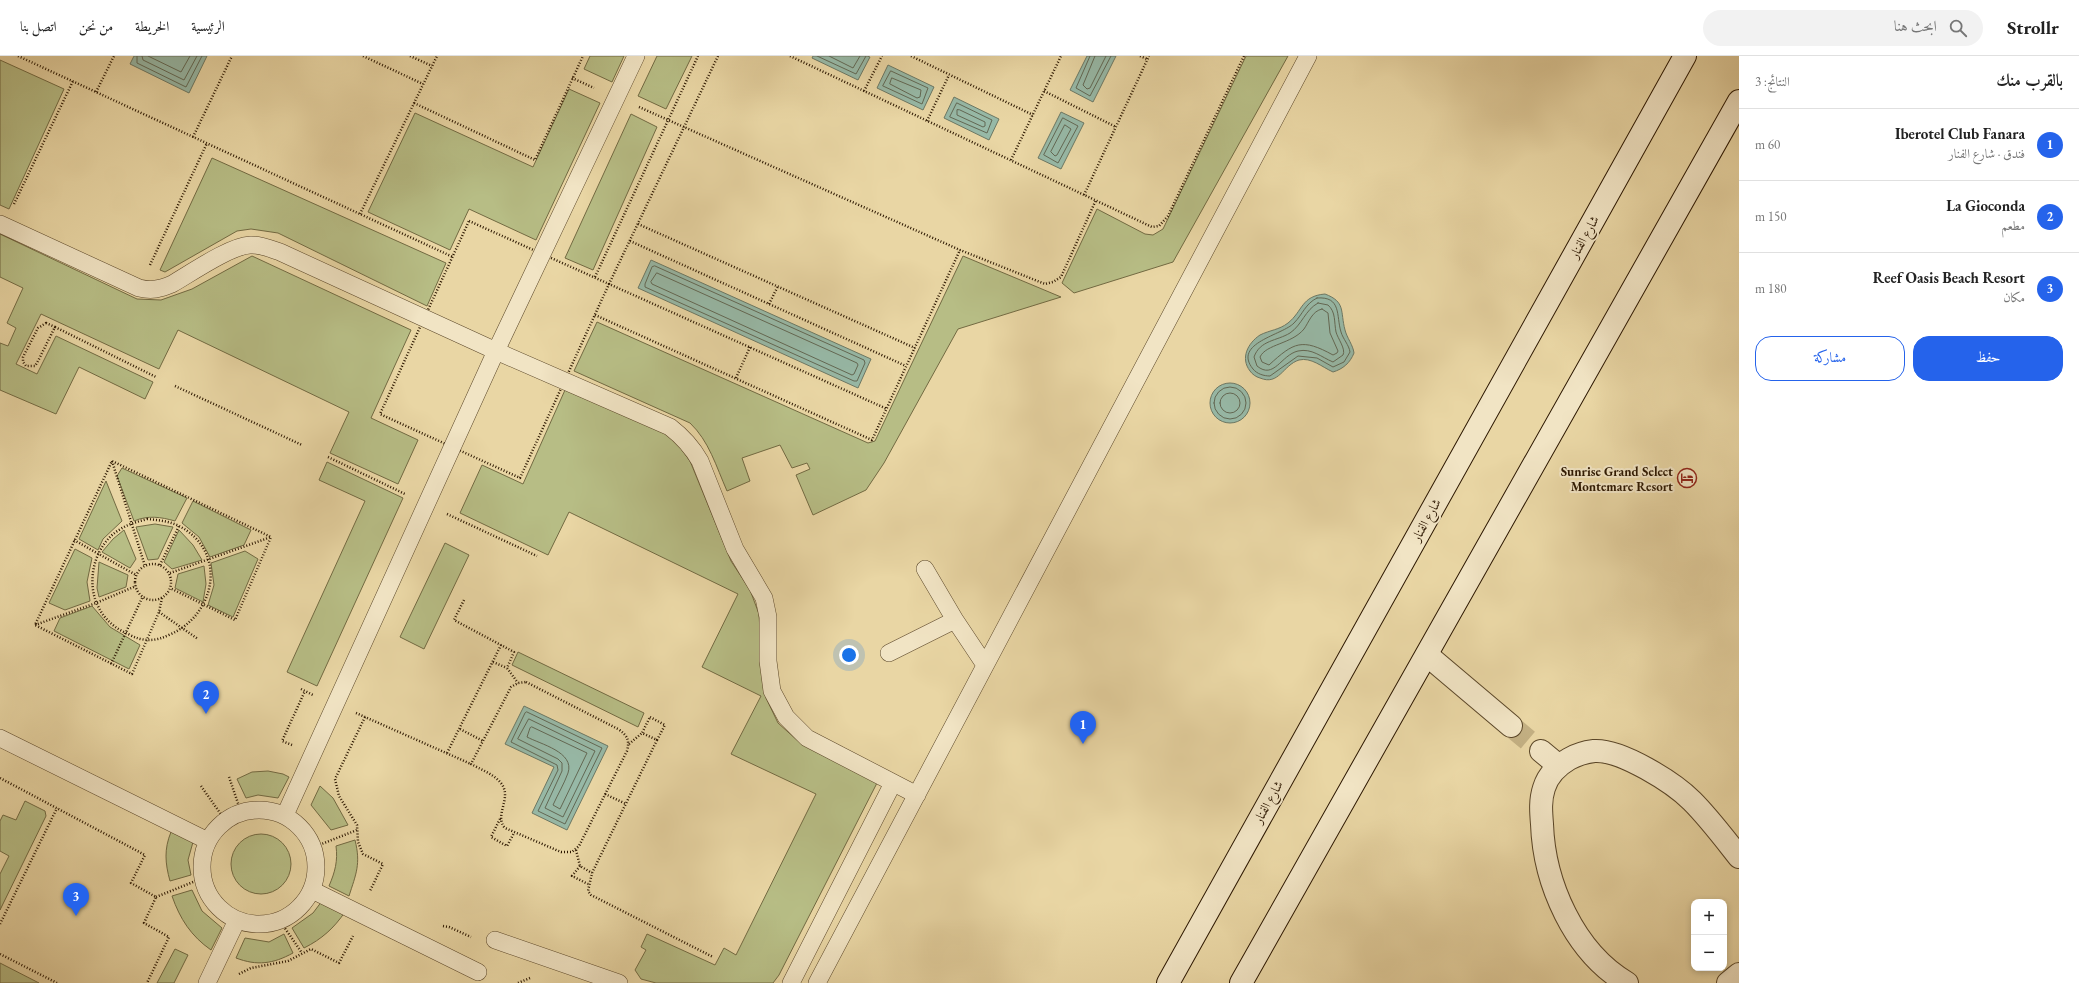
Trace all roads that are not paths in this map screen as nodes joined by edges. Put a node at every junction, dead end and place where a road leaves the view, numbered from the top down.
1 (636, 56) edge
2 (1308, 56) edge
3 (1685, 56) edge
4 (1739, 101) edge
5 (1734, 124) edge
6 (2, 225) edge
7 (496, 351) junction
8 (925, 569) dead end
9 (955, 620) junction
10 (889, 653) dead end
11 (1427, 655) junction
12 (985, 665) junction
13 (1511, 726) tunnel mouth
14 (0, 738) edge
15 (1541, 751) tunnel mouth
16 (1558, 766) junction
17 (893, 783) junction
18 (917, 795) junction
19 (285, 815) junction
20 (208, 841) junction
21 (1739, 857) edge
22 (312, 890) junction
23 (237, 920) junction
24 (495, 940) dead end
25 (478, 972) dead end
26 (1739, 974) edge
27 (207, 983) edge
28 (619, 983) edge
29 (791, 983) edge
30 (817, 983) edge
31 (1168, 983) edge
32 (1241, 983) edge
33 (1627, 983) edge
34 (1728, 983) edge

1 - 7 lane
2 - 12 lane
3 - 31 main road, شارع الفنار
4 - 5 main road
5 - 11 main road
6 - 7 lane
7 - 17 lane
7 - 19 lane
8 - 9 lane
9 - 10 lane
9 - 12 lane
11 - 13 main road
11 - 32 main road
12 - 18 lane
14 - 20 lane
15 - 16 main road
16 - 21 main road
16 - 33 main road
17 - 18 lane
17 - 29 lane
18 - 30 lane
19 - 20 lane
19 - 22 lane
20 - 23 lane
22 - 23 lane
22 - 25 lane
23 - 27 lane
24 - 28 lane
26 - 34 main road

